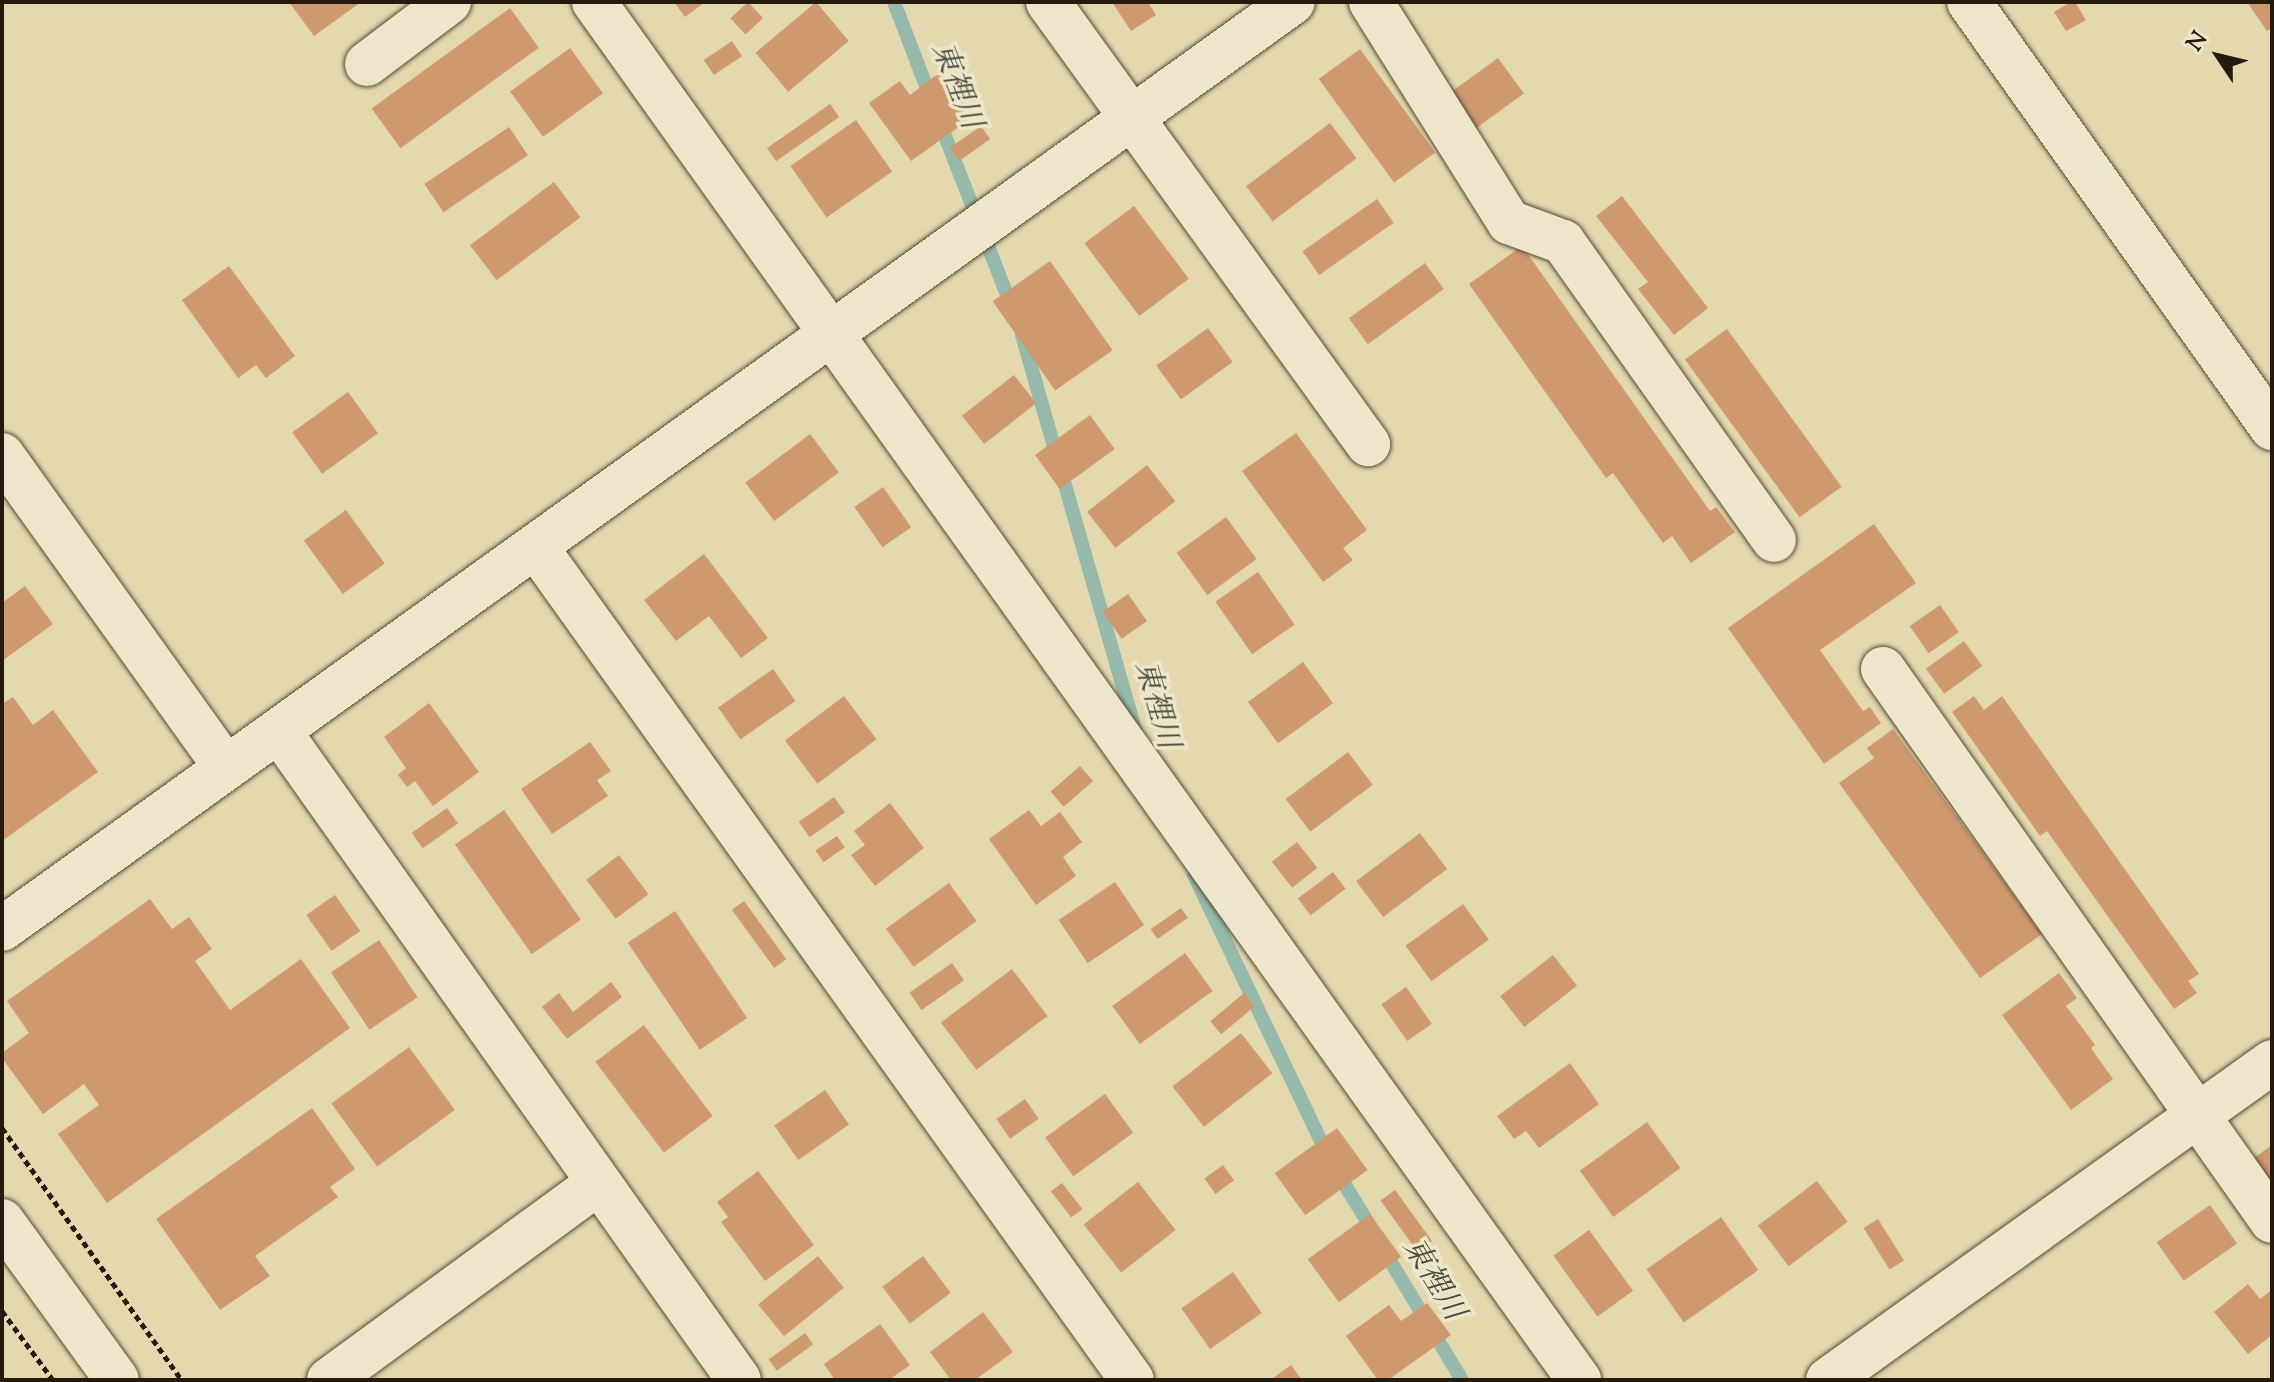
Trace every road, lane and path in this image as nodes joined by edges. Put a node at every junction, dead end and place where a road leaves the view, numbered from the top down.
1 (449, 2) edge
2 (594, 2) edge
3 (1048, 2) edge
4 (1293, 2) edge
5 (1371, 2) edge
6 (1969, 2) edge
7 (367, 64) dead end
8 (1129, 119) junction
9 (832, 333) junction
10 (2272, 428) edge
11 (1368, 444) dead end
12 (2, 455) edge
13 (1774, 540) dead end
14 (536, 547) junction
15 (1883, 669) dead end
16 (279, 731) junction
17 (225, 766) junction
18 (2, 929) edge
19 (2272, 1062) edge
20 (2197, 1116) junction
21 (2, 1128) edge
22 (597, 1184) junction
23 (2, 1221) edge
24 (2272, 1221) edge
25 (2, 1311) edge
26 (53, 1380) edge
27 (117, 1380) edge
28 (182, 1380) edge
29 (329, 1380) edge
30 (739, 1380) edge
31 (1132, 1380) edge
32 (1579, 1380) edge
33 (1828, 1380) edge

1 - 7 street
2 - 9 street
3 - 8 street
4 - 8 street
5 - 13 street
6 - 10 street
8 - 9 street
8 - 11 street
9 - 14 street
9 - 32 street
12 - 17 street
14 - 16 street
14 - 31 street
15 - 20 street
16 - 17 street
16 - 22 street
17 - 18 street
19 - 20 street
20 - 24 street
20 - 33 street
21 - 28 path
22 - 29 street
22 - 30 street
23 - 27 street
25 - 26 path

